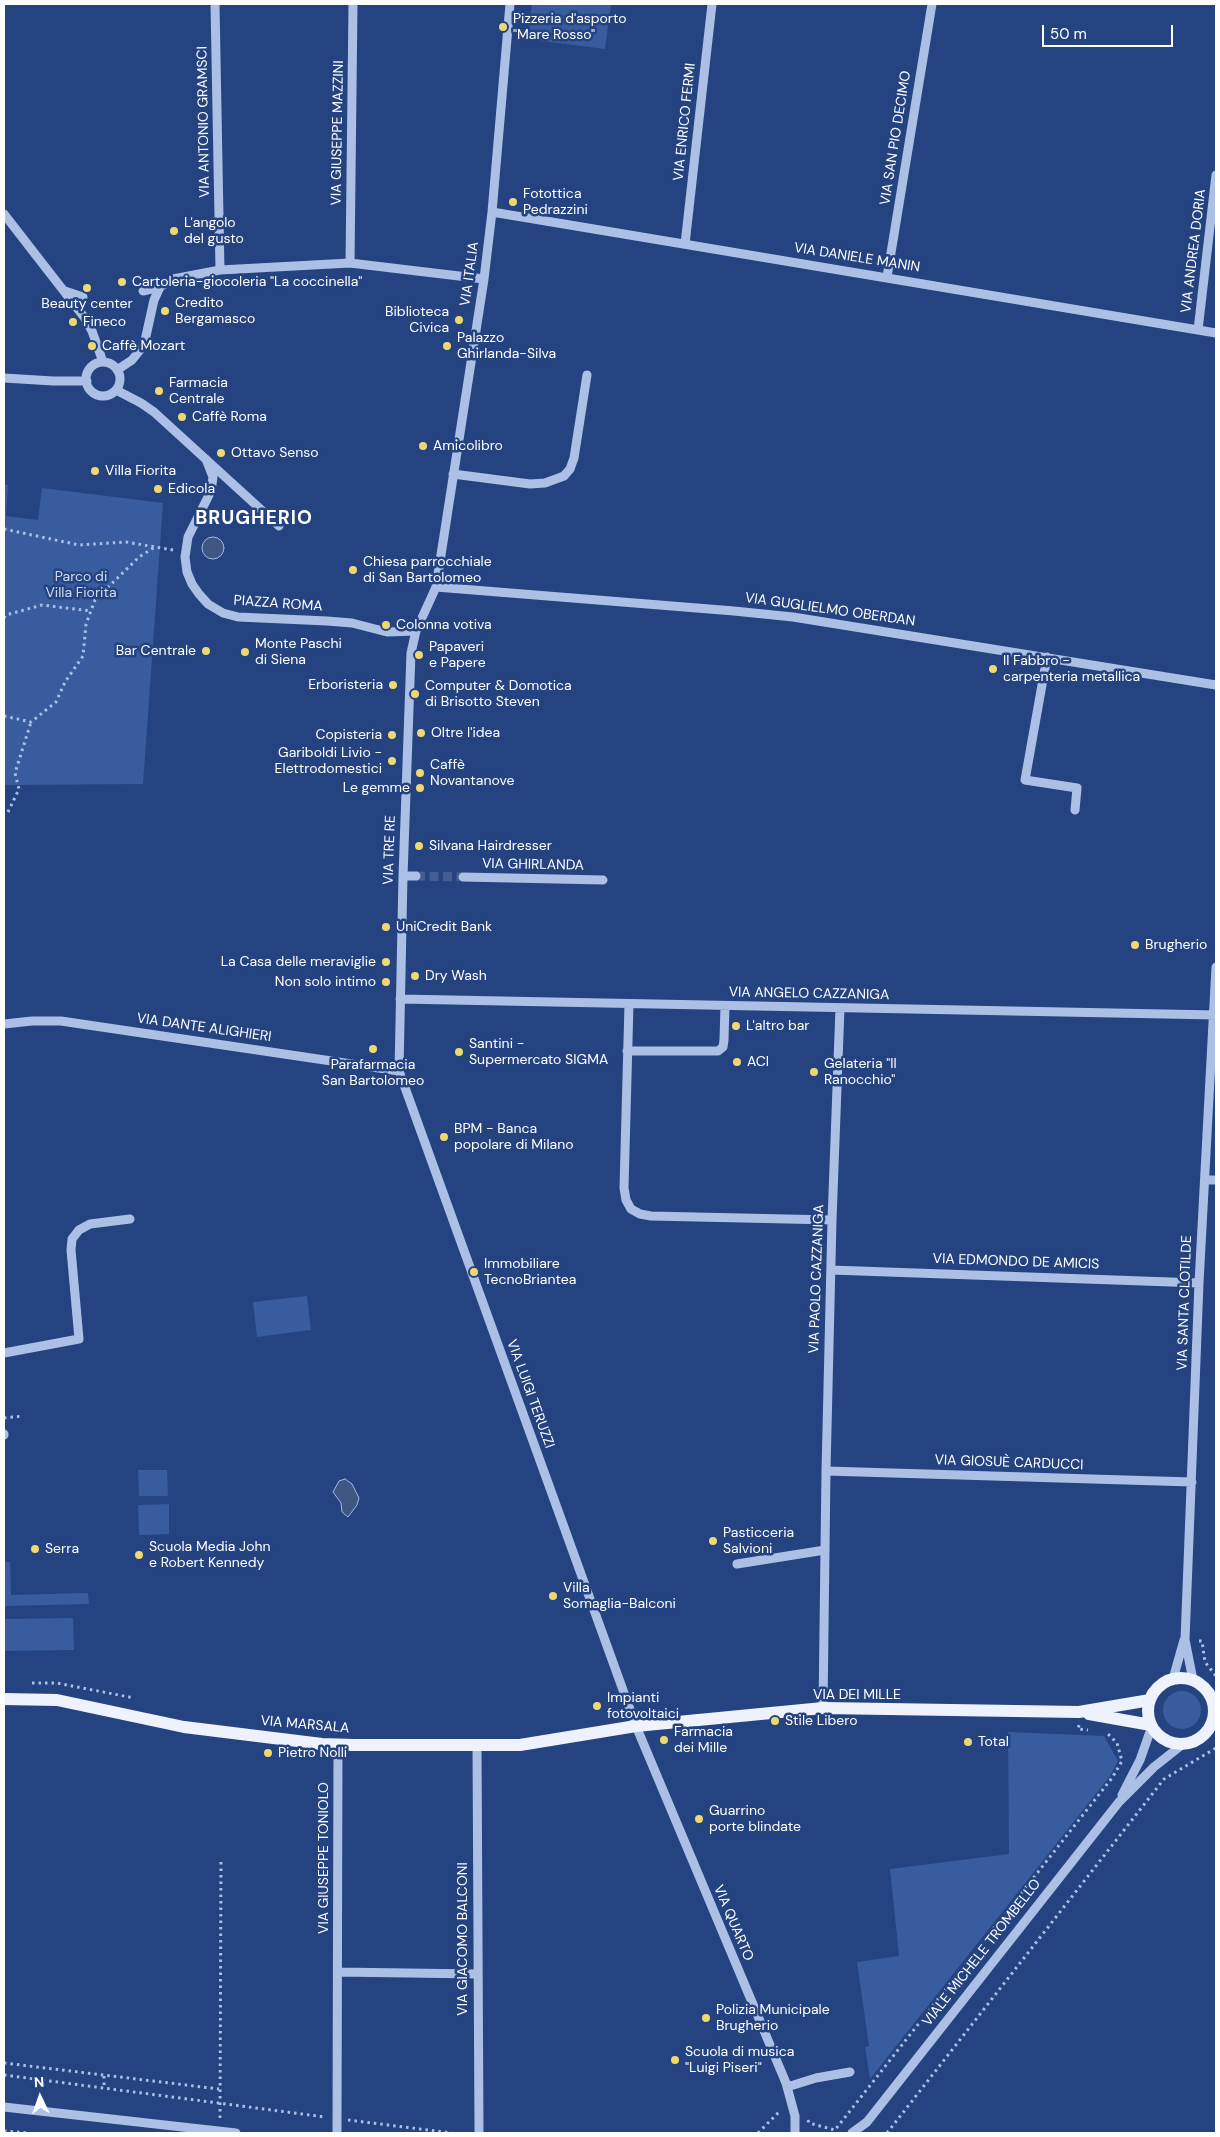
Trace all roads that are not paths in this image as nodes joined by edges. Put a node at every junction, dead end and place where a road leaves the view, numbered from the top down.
1 (215, 4) edge
2 (353, 4) edge
3 (510, 4) edge
4 (712, 4) edge
5 (932, 4) edge
6 (1216, 175) edge
7 (492, 212) junction
8 (4, 214) edge
9 (685, 244) junction
10 (350, 263) junction
11 (220, 270) junction
12 (887, 277) junction
13 (484, 279) junction
14 (160, 287) junction
15 (65, 291) junction
16 (143, 291) dead end
17 (82, 297) dead end
18 (1198, 330) junction
19 (1216, 333) edge
20 (103, 362) junction
21 (118, 370) junction
22 (587, 375) dead end
23 (4, 378) edge
24 (86, 381) junction
25 (116, 390) junction
26 (206, 459) junction
27 (453, 474) junction
28 (279, 526) dead end
29 (436, 587) junction
30 (416, 631) junction
31 (1047, 657) junction
32 (1216, 686) edge
33 (1075, 810) dead end
34 (403, 876) junction
35 (416, 876) tunnel mouth
36 (463, 877) tunnel mouth
37 (603, 880) dead end
38 (1216, 967) edge
39 (400, 1000) junction
40 (629, 1004) junction
41 (725, 1006) junction
42 (840, 1008) junction
43 (1215, 1015) edge
44 (4, 1024) edge
45 (627, 1051) junction
46 (399, 1071) junction
47 (1205, 1180) junction
48 (1216, 1180) edge
49 (130, 1219) dead end
50 (832, 1220) junction
51 (831, 1270) junction
52 (1199, 1283) junction
53 (4, 1353) edge
54 (826, 1471) junction
55 (1192, 1482) junction
56 (824, 1550) junction
57 (738, 1564) dead end
58 (1184, 1640) junction
59 (1173, 1678) junction
60 (1193, 1680) junction
61 (1214, 1698) edge
62 (4, 1700) edge
63 (1150, 1700) junction
64 (823, 1708) junction
65 (1079, 1712) junction
66 (636, 1726) junction
67 (1151, 1726) junction
68 (1213, 1728) edge
69 (338, 1744) junction
70 (477, 1744) junction
71 (1183, 1744) junction
72 (1119, 1802) junction
73 (338, 1972) junction
74 (477, 1974) junction
75 (850, 2072) dead end
76 (786, 2087) junction
77 (4, 2107) edge
78 (867, 2122) junction
79 (236, 2133) edge
80 (337, 2133) edge
81 (479, 2133) edge
82 (795, 2133) edge
83 (852, 2133) edge
84 (863, 2133) edge

1 - 11 street, VIA ANTONIO GRAMSCI
2 - 10 street, VIA GIUSEPPE MAZZINI
3 - 7 street, VIA ITALIA
4 - 9 street, VIA ENRICO FERMI
5 - 12 street, VIA SAN PIO DECIMO
6 - 18 street, VIA ANDREA DORIA
7 - 9 street, VIA DANIELE MANIN
7 - 13 street, VIA ITALIA
8 - 15 street
9 - 12 street, VIA DANIELE MANIN
10 - 11 street
10 - 13 street
11 - 14 street
12 - 18 street, VIA DANIELE MANIN
13 - 27 street, VIA ITALIA
14 - 16 street
14 - 21 street
15 - 17 street
15 - 20 street
18 - 19 street, VIA DANIELE MANIN
20 - 21 street
20 - 24 street
21 - 25 street
22 - 27 street
23 - 24 street
24 - 25 street
25 - 26 street
26 - 28 street
26 - 30 street, PIAZZA ROMA
27 - 29 street, VIA ITALIA
29 - 30 street, VIA ITALIA
29 - 31 street, VIA GUGLIELMO OBERDAN
30 - 34 street, VIA TRE RE
31 - 32 street, VIA GUGLIELMO OBERDAN
31 - 33 street
34 - 35 street
34 - 39 street, VIA TRE RE
36 - 37 street, VIA GHIRLANDA
38 - 43 street, VIA SANTA CLOTILDE
39 - 40 street, VIA ANGELO CAZZANIGA
39 - 46 street, VIA TRE RE
40 - 41 street, VIA ANGELO CAZZANIGA
40 - 45 street
41 - 42 street, VIA ANGELO CAZZANIGA
41 - 45 street
42 - 43 street, VIA ANGELO CAZZANIGA
42 - 50 street, VIA PAOLO CAZZANIGA
43 - 47 street, VIA SANTA CLOTILDE
44 - 46 street, VIA DANTE ALIGHIERI
45 - 50 street
46 - 66 street, VIA LUIGI TERUZZI
47 - 48 street
47 - 52 street, VIA SANTA CLOTILDE
49 - 53 street
50 - 51 street, VIA PAOLO CAZZANIGA
51 - 52 street, VIA EDMONDO DE AMICIS
51 - 54 street, VIA PAOLO CAZZANIGA
52 - 55 street, VIA SANTA CLOTILDE
54 - 55 street, VIA GIOSUÈ CARDUCCI
54 - 56 street, VIA PAOLO CAZZANIGA
55 - 58 street, VIA SANTA CLOTILDE
56 - 57 street
56 - 64 street, VIA PAOLO CAZZANIGA
58 - 59 street, VIA SANTA CLOTILDE
58 - 60 street, VIA SANTA CLOTILDE
59 - 60 main road
59 - 63 main road
60 - 61 main road
61 - 68 main road
62 - 69 main road, VIA MARSALA
63 - 65 main road, VIA DEI MILLE
63 - 67 main road
64 - 65 main road, VIA DEI MILLE
64 - 66 main road, VIA DEI MILLE
65 - 67 main road, VIA DEI MILLE
66 - 70 main road, VIA MARSALA
66 - 76 street, VIA QUARTO
67 - 71 main road
67 - 72 street, VIALE MICHELE TROMBELLO
68 - 71 main road
69 - 70 main road, VIA MARSALA
69 - 73 street, VIA GIUSEPPE TONIOLO
70 - 74 street, VIA GIACOMO BALCONI
71 - 72 street, VIALE MICHELE TROMBELLO
72 - 78 street, VIALE MICHELE TROMBELLO
73 - 74 street
73 - 80 street, VIA GIUSEPPE TONIOLO
74 - 81 street, VIA GIACOMO BALCONI
75 - 76 street
76 - 82 street, VIA QUARTO
77 - 79 street
78 - 83 street, VIALE MICHELE TROMBELLO
78 - 84 street, VIALE MICHELE TROMBELLO

